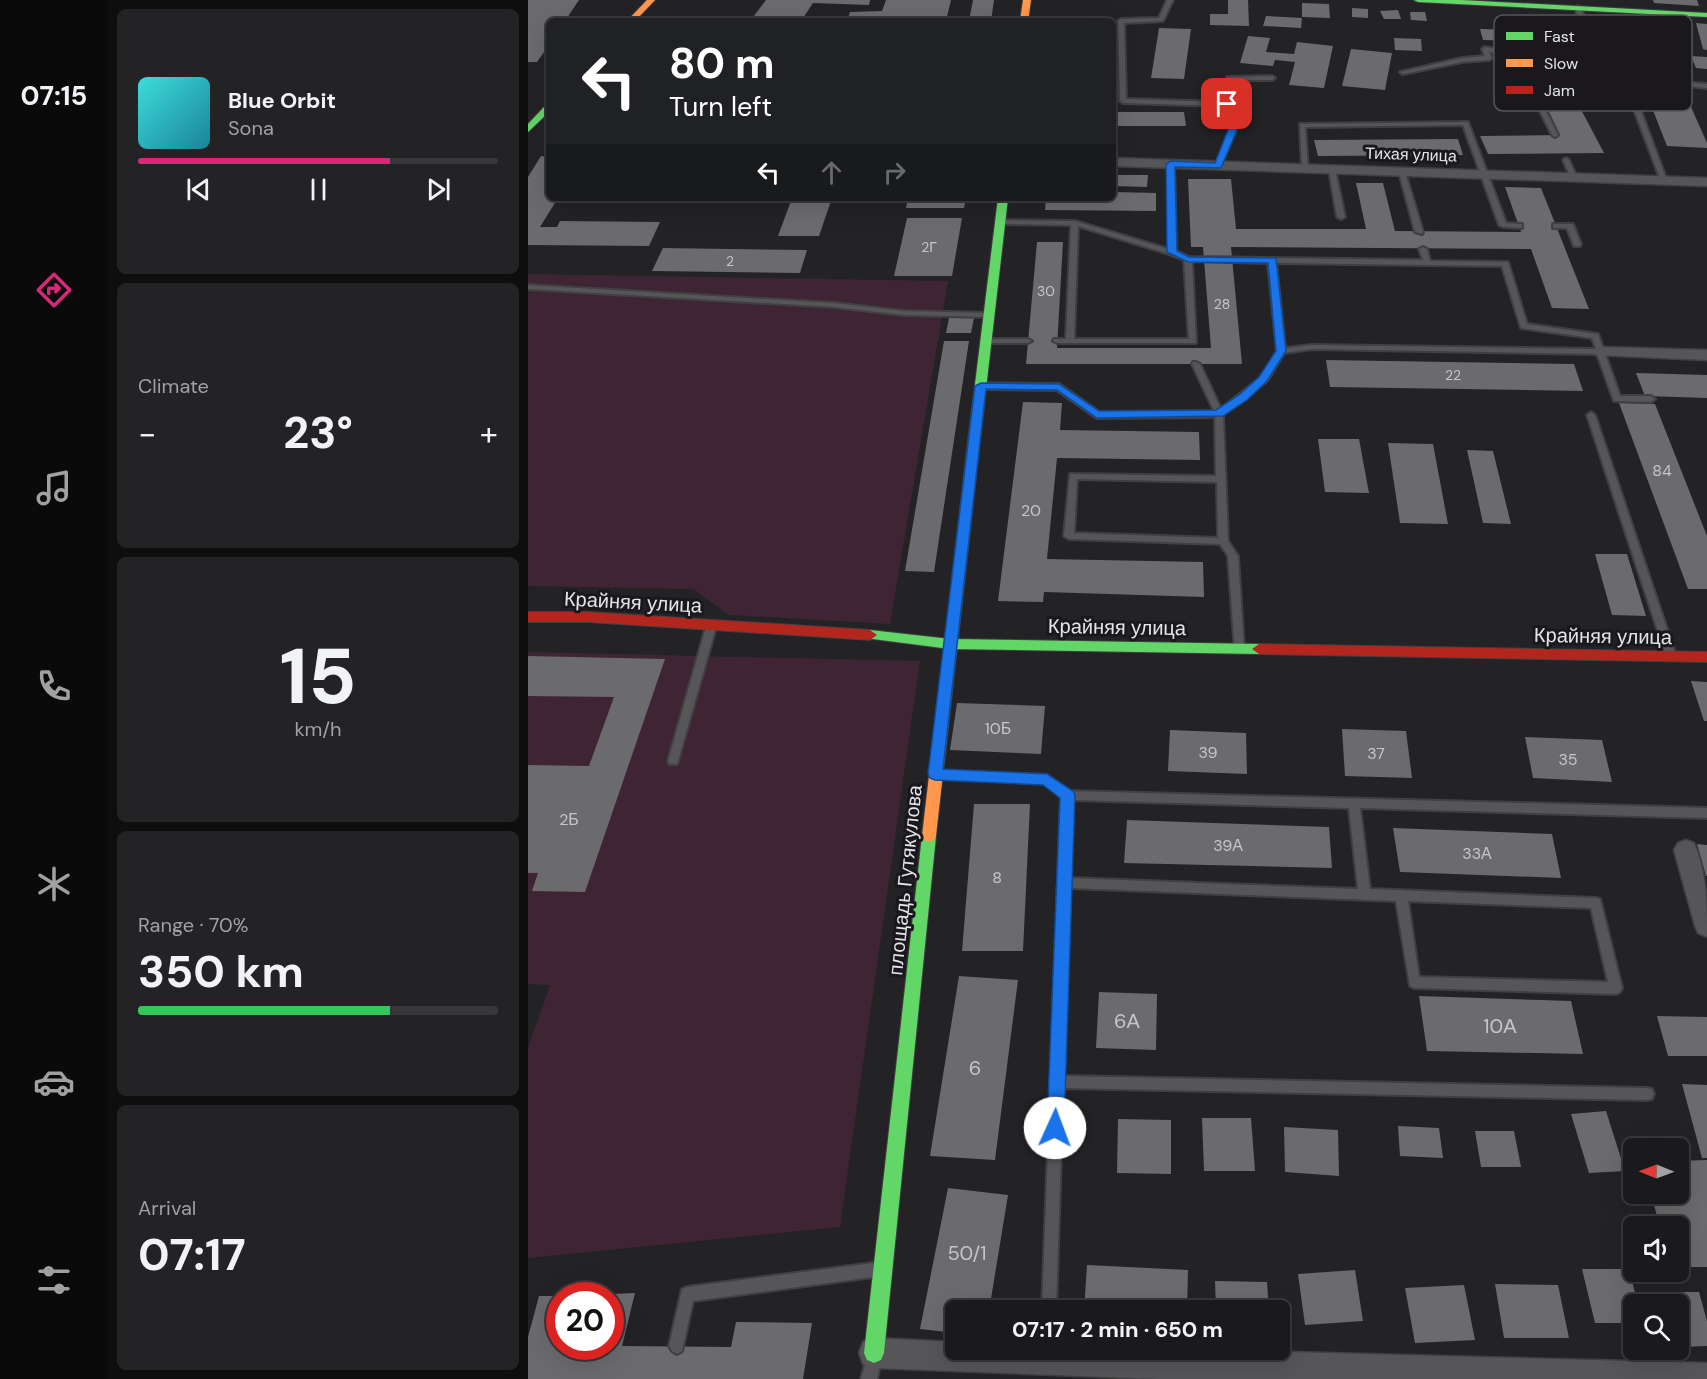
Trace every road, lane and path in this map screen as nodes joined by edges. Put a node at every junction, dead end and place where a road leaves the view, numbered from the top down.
1 (651, 0) edge
2 (1027, 0) edge
3 (1170, 0) edge
4 (1418, 0) edge
5 (1578, 4) edge
6 (1707, 15) edge
7 (634, 18) edge
8 (1024, 18) edge
9 (1494, 51) edge
10 (1404, 72) dead end
11 (1272, 78) dead end
12 (1692, 85) edge
13 (1707, 86) edge
14 (1227, 104) junction
15 (546, 110) edge
16 (1543, 111) edge
17 (1638, 111) edge
18 (528, 129) edge
19 (1555, 135) dead end
20 (1566, 160) dead end
21 (1116, 162) edge
22 (1171, 164) junction
23 (1218, 166) junction
24 (1305, 169) junction
25 (1332, 170) junction
26 (1402, 172) junction
27 (1486, 175) junction
28 (1574, 178) junction
29 (1664, 181) junction
30 (1707, 182) edge
31 (1003, 201) edge
32 (1341, 217) dead end
33 (1000, 222) junction
34 (1075, 223) junction
35 (1519, 226) dead end
36 (1556, 226) dead end
37 (1419, 232) dead end
38 (1577, 243) dead end
39 (1423, 249) dead end
40 (1172, 252) junction
41 (1188, 260) junction
42 (1272, 260) junction
43 (1427, 262) junction
44 (528, 286) edge
45 (989, 315) junction
46 (986, 341) junction
47 (1028, 341) dead end
48 (1057, 341) dead end
49 (1070, 341) junction
50 (1281, 351) junction
51 (1601, 352) junction
52 (1707, 355) edge
53 (1196, 364) dead end
54 (981, 386) junction
55 (1652, 399) dead end
56 (1219, 414) junction
57 (1591, 415) dead end
58 (1221, 479) junction
59 (1223, 542) junction
60 (528, 617) edge
61 (711, 627) junction
62 (950, 644) junction
63 (1239, 649) junction
64 (1671, 656) junction
65 (1707, 657) edge
66 (673, 761) dead end
67 (935, 774) junction
68 (1067, 795) junction
69 (1354, 803) junction
70 (1707, 813) edge
71 (1686, 850) dead end
72 (1064, 883) junction
73 (1365, 894) junction
74 (1401, 896) junction
75 (1707, 926) edge
76 (1057, 1082) junction
77 (1647, 1094) dead end
78 (883, 1269) junction
79 (1049, 1300) edge
80 (677, 1346) dead end
81 (967, 1360) edge
82 (1190, 1360) edge
83 (871, 1366) edge
84 (1707, 1378) edge

1 - 7 street
2 - 8 street
3 - 14 lane
4 - 5 street
5 - 6 street
9 - 10 lane
11 - 14 lane
12 - 13 lane
14 - 23 lane
15 - 18 street
16 - 19 lane
17 - 29 lane
20 - 28 lane
21 - 22 street, Тихая улица
22 - 23 street, Тихая улица
22 - 40 lane
23 - 24 street, Тихая улица
24 - 25 street, Тихая улица
24 - 27 lane
25 - 26 street, Тихая улица
25 - 32 lane
26 - 27 street, Тихая улица
26 - 37 lane
27 - 28 street, Тихая улица
27 - 35 lane
28 - 29 street, Тихая улица
29 - 30 street, Тихая улица
31 - 33 street, площадь Гутякулова
33 - 34 lane
33 - 45 street, площадь Гутякулова
34 - 40 lane
34 - 49 lane
36 - 38 lane
39 - 43 lane
40 - 41 lane
41 - 42 lane
41 - 49 lane
42 - 43 lane
42 - 50 lane
43 - 51 lane
44 - 45 lane
45 - 46 street, площадь Гутякулова
46 - 47 lane
46 - 54 street, площадь Гутякулова
48 - 49 lane
50 - 51 lane
50 - 56 lane
51 - 52 street
51 - 55 lane
53 - 56 lane
54 - 56 lane
54 - 62 street, площадь Гутякулова
56 - 58 lane
57 - 64 lane
58 - 59 lane
58 - 59 lane
59 - 63 lane
60 - 61 street, Крайняя улица
61 - 62 street, Крайняя улица
61 - 66 lane
62 - 63 street, Крайняя улица
62 - 67 street, площадь Гутякулова
63 - 64 street, Крайняя улица
64 - 65 street, Крайняя улица
67 - 68 lane
67 - 78 street, площадь Гутякулова
68 - 69 lane
68 - 72 lane
69 - 70 lane
69 - 73 lane
71 - 75 street
72 - 73 lane
72 - 76 lane
73 - 74 lane
74 - 74 lane
76 - 77 lane
76 - 79 lane
78 - 80 lane
78 - 83 street, площадь Гутякулова
81 - 83 street
82 - 84 street

